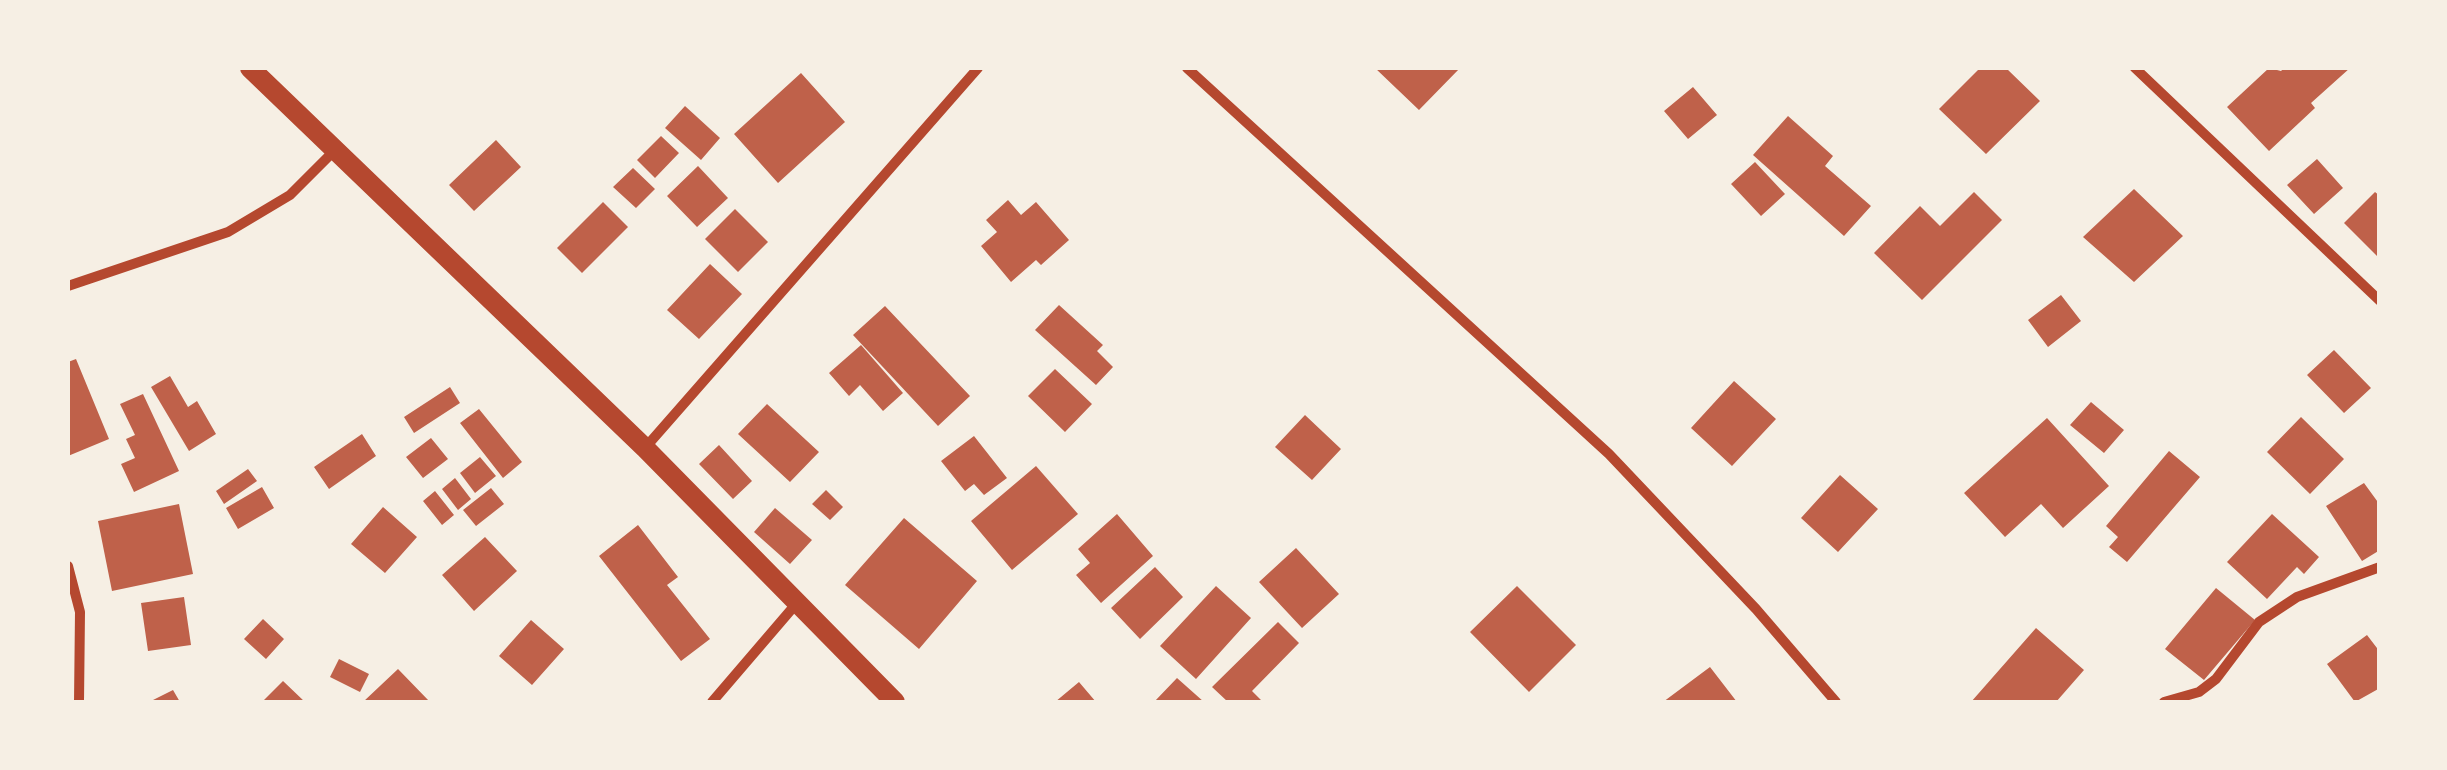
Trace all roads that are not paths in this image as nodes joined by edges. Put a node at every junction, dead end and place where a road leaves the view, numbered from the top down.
1 (250, 68) edge
2 (978, 68) edge
3 (1186, 68) edge
4 (2135, 68) edge
5 (335, 150) junction
6 (68, 286) edge
7 (2380, 301) edge
8 (645, 448) junction
9 (68, 566) edge
10 (2380, 567) edge
11 (796, 604) junction
12 (79, 702) edge
13 (712, 702) edge
14 (895, 702) edge
15 (1836, 702) edge
16 (2164, 702) edge

1 - 5 main road
2 - 8 street
3 - 15 street
4 - 7 street
5 - 6 street
5 - 8 main road
8 - 11 main road
9 - 12 street
10 - 16 street
11 - 13 street
11 - 14 main road

